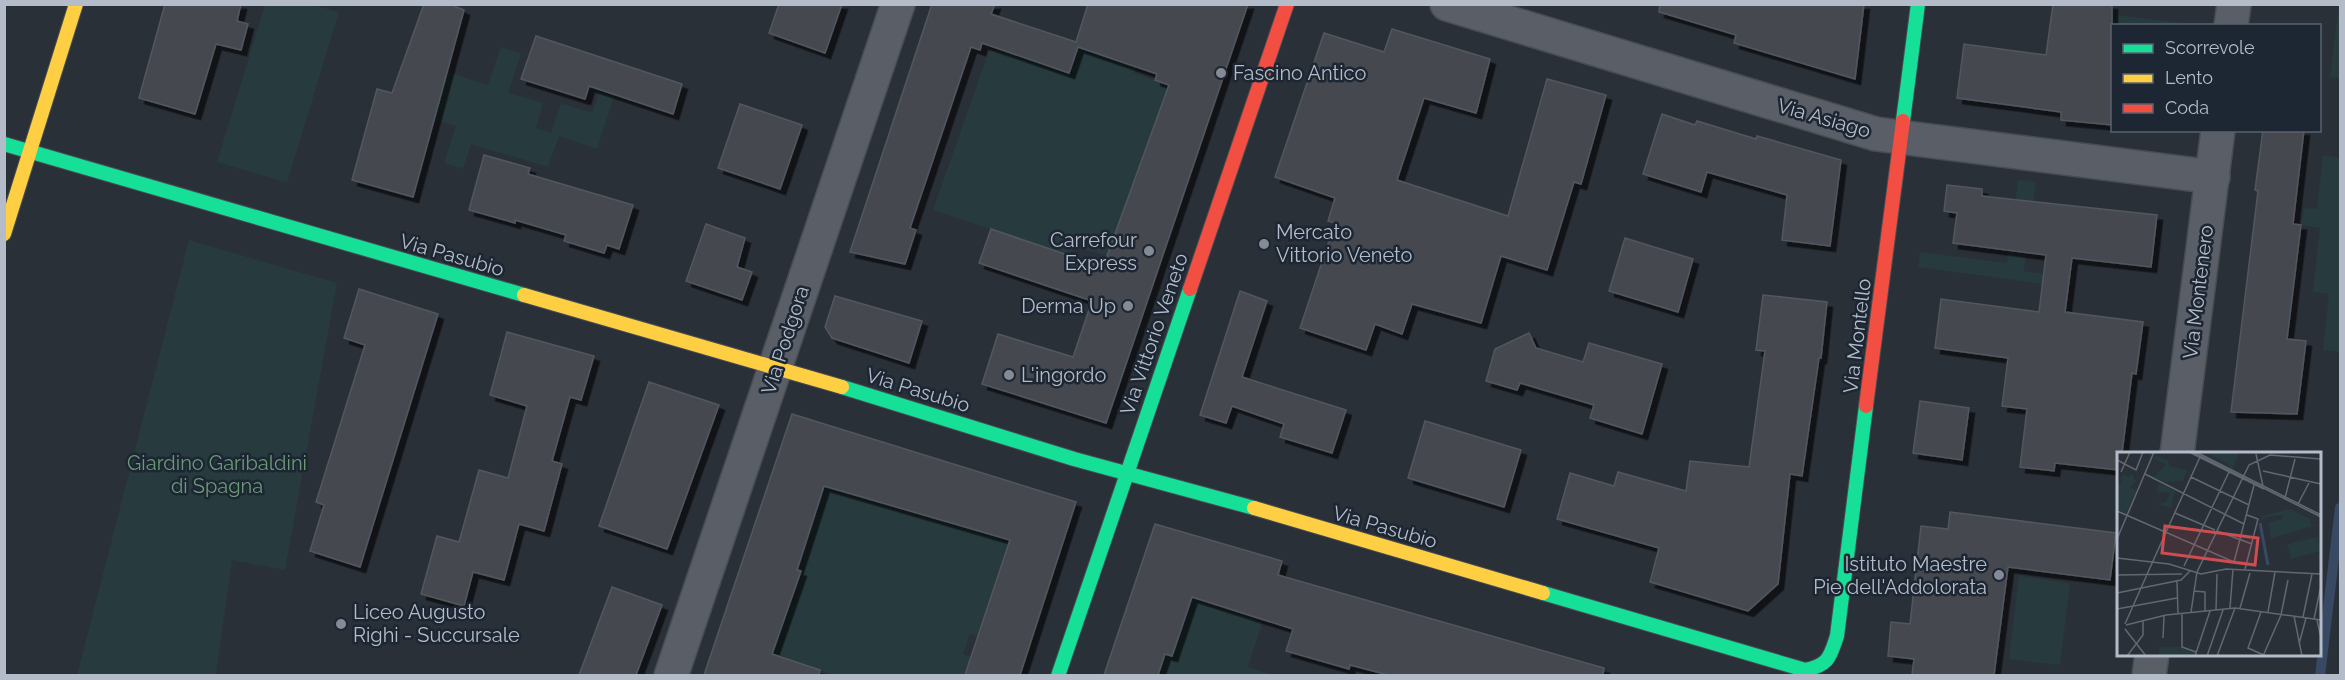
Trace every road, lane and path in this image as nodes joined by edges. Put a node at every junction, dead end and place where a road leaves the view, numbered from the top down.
1 (76, 4) edge
2 (898, 4) edge
3 (1287, 4) edge
4 (1447, 4) edge
5 (1918, 4) edge
6 (2234, 4) edge
7 (2231, 24) edge
8 (2218, 132) edge
9 (1901, 138) junction
10 (4, 144) edge
11 (30, 151) junction
12 (2213, 177) junction
13 (4, 234) edge
14 (776, 369) junction
15 (2177, 452) edge
16 (1128, 473) junction
17 (2152, 656) edge
18 (1821, 667) joint
19 (671, 675) edge
20 (1058, 675) edge
21 (2149, 675) edge

1 - 11 street
2 - 14 street, Via Podgora
3 - 16 street, Via Vittorio Veneto
4 - 9 street, Via Asiago
5 - 9 street, Via Montello
6 - 7 street
8 - 12 street, Via Montenero
9 - 12 street, Via Asiago
9 - 18 street, Via Montello
10 - 11 street, Via Pasubio
11 - 13 street
11 - 14 street, Via Pasubio
12 - 15 street, Via Montenero
14 - 16 street, Via Pasubio
14 - 19 street, Via Podgora
16 - 18 street, Via Pasubio
16 - 20 street, Via Vittorio Veneto
17 - 21 street

